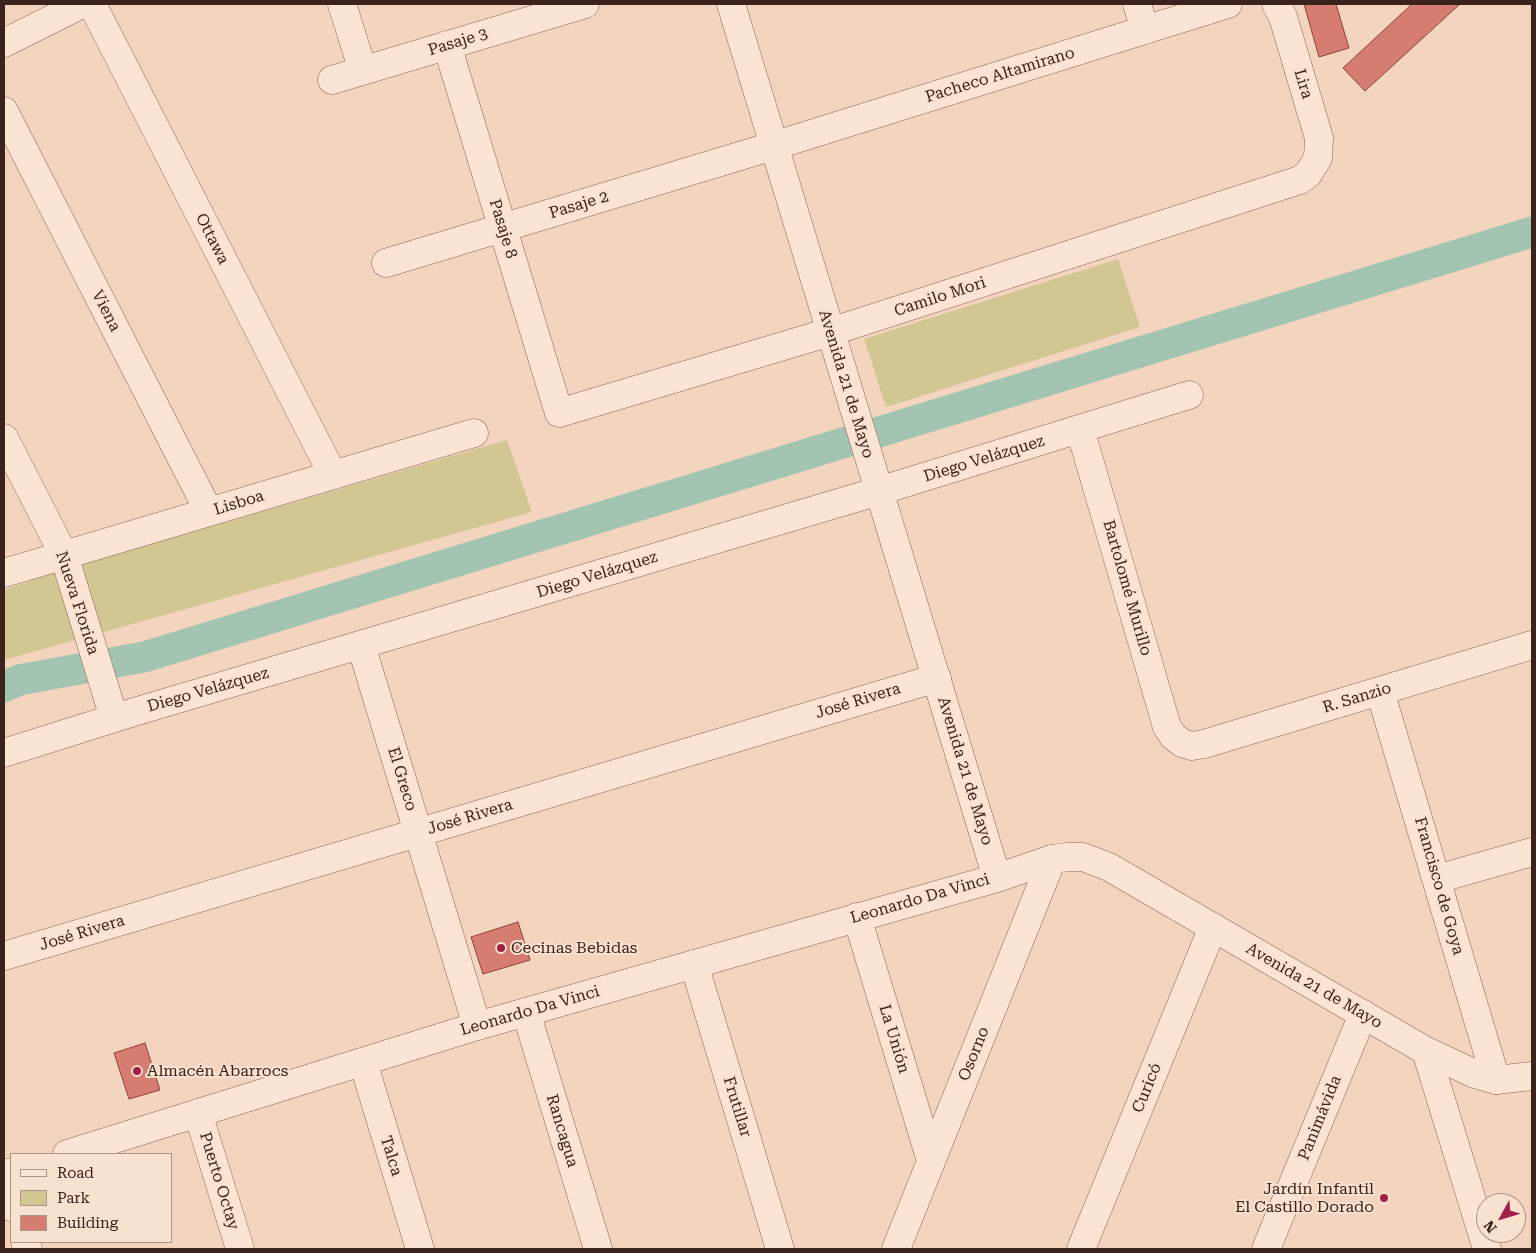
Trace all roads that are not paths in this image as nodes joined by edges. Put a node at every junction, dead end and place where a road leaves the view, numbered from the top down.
1 (82, 4) edge
2 (92, 4) edge
3 (342, 4) edge
4 (584, 4) edge
5 (731, 4) edge
6 (1137, 4) edge
7 (1228, 4) edge
8 (1276, 4) edge
9 (1145, 30) junction
10 (4, 43) edge
11 (447, 46) junction
12 (363, 71) junction
13 (332, 80) dead end
14 (4, 111) edge
15 (773, 146) junction
16 (1314, 166) joint
17 (502, 228) junction
18 (386, 263) dead end
19 (830, 332) junction
20 (1189, 395) dead end
21 (559, 413) joint
22 (1080, 429) junction
23 (474, 433) dead end
24 (4, 438) edge
25 (333, 475) junction
26 (875, 479) junction
27 (209, 512) junction
28 (64, 555) junction
29 (4, 573) edge
30 (1532, 645) edge
31 (361, 646) junction
32 (936, 678) junction
33 (1380, 691) junction
34 (111, 706) junction
35 (1182, 743) joint
36 (4, 753) edge
37 (418, 833) junction
38 (1532, 852) edge
39 (1052, 859) junction
40 (997, 878) junction
41 (1437, 879) junction
42 (857, 917) junction
43 (1213, 927) junction
44 (4, 956) edge
45 (694, 964) junction
46 (526, 1012) junction
47 (1363, 1014) junction
48 (477, 1026) junction
49 (1426, 1051) junction
50 (363, 1062) junction
51 (1532, 1076) edge
52 (1496, 1080) junction
53 (198, 1113) junction
54 (70, 1153) edge
55 (931, 1161) junction
56 (4, 1188) edge
57 (10, 1205) edge
58 (240, 1249) edge
59 (420, 1249) edge
60 (598, 1249) edge
61 (780, 1249) edge
62 (896, 1249) edge
63 (1081, 1249) edge
64 (1266, 1249) edge
65 (1487, 1249) edge

1 - 10 street
2 - 25 street, Ottawa
3 - 12 street
4 - 11 street, Pasaje 3
5 - 15 street, Avenida 21 de Mayo
6 - 9 street
7 - 9 street, Pacheco Altamirano
8 - 16 street, Lira
9 - 15 street, Pacheco Altamirano
11 - 12 street, Pasaje 3
11 - 17 street, Pasaje 8
12 - 13 street, Pasaje 3
14 - 27 street, Viena
15 - 17 street, Pasaje 2
15 - 19 street, Avenida 21 de Mayo
16 - 19 street, Camilo Mori
17 - 18 street, Pasaje 2
17 - 21 street, Pasaje 8
19 - 21 street, Camilo Mori
19 - 26 street, Avenida 21 de Mayo
20 - 22 street, Diego Velázquez
22 - 26 street, Diego Velázquez
22 - 35 street, Bartolomé Murillo
23 - 25 street, Lisboa
24 - 28 street, Nueva Florida
25 - 27 street, Lisboa
26 - 31 street, Diego Velázquez
26 - 32 street, Avenida 21 de Mayo
27 - 28 street, Lisboa
28 - 29 street, Lisboa
28 - 34 street, Nueva Florida
30 - 33 street, R. Sanzio
31 - 34 street, Diego Velázquez
31 - 37 street, El Greco
32 - 37 street, José Rivera
32 - 40 street, Avenida 21 de Mayo
33 - 35 street, R. Sanzio
33 - 41 street, Francisco de Goya
34 - 36 street, Diego Velázquez
37 - 44 street, José Rivera
37 - 48 street, El Greco
38 - 41 street
39 - 40 street, Avenida 21 de Mayo
39 - 43 street, Avenida 21 de Mayo
39 - 55 street, Osorno
40 - 42 street, Leonardo Da Vinci
41 - 52 street, Francisco de Goya
42 - 45 street, Leonardo Da Vinci
42 - 55 street, La Unión
43 - 47 street, Avenida 21 de Mayo
43 - 63 street, Curicó
45 - 46 street, Leonardo Da Vinci
45 - 61 street, Frutillar
46 - 48 street, Leonardo Da Vinci
46 - 60 street, Rancagua
47 - 49 street, Avenida 21 de Mayo
47 - 64 street, Panimávida
48 - 50 street, Leonardo Da Vinci
49 - 52 street, Avenida 21 de Mayo
49 - 65 street
50 - 53 street, Leonardo Da Vinci
50 - 59 street, Talca
51 - 52 street
53 - 54 street, Leonardo Da Vinci
53 - 58 street, Puerto Octay
55 - 62 street, Osorno
56 - 57 street

